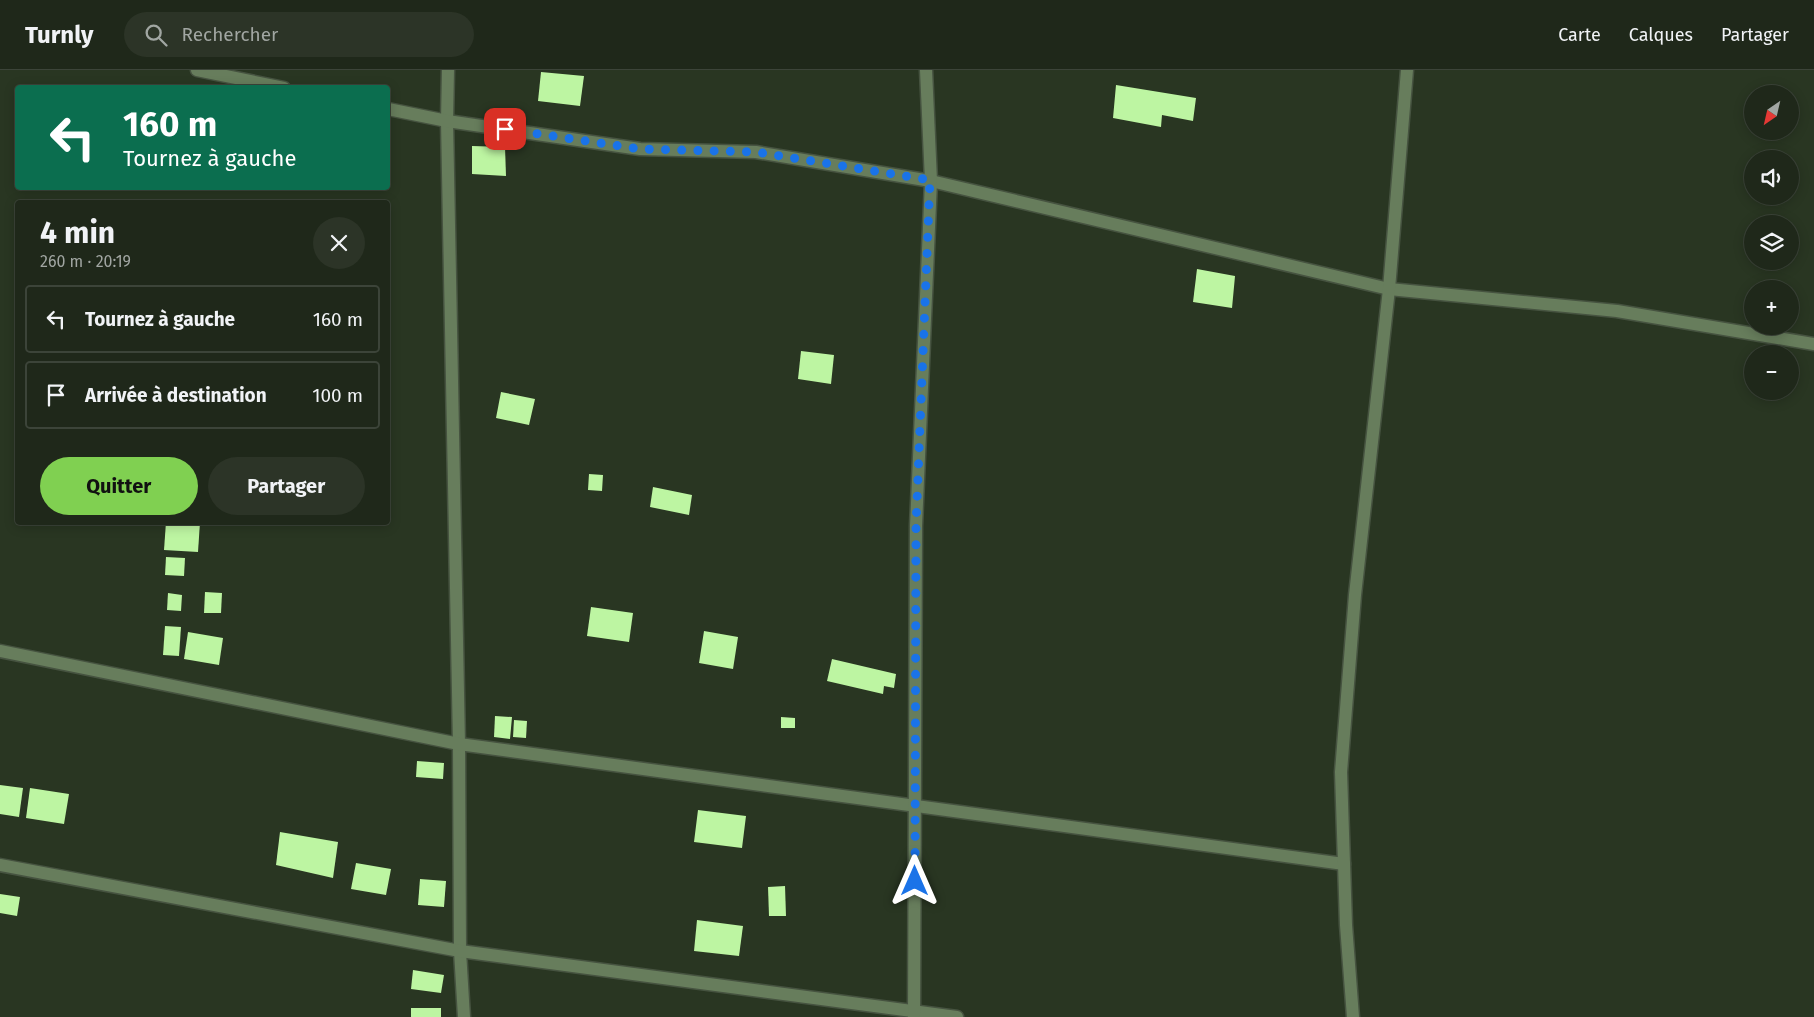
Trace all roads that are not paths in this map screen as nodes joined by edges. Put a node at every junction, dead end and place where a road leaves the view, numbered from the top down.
1 (197, 70) edge
2 (448, 70) edge
3 (926, 70) edge
4 (1407, 70) edge
5 (270, 85) edge
6 (390, 109) edge
7 (447, 121) junction
8 (930, 180) junction
9 (1389, 289) junction
10 (1814, 344) edge
11 (0, 650) edge
12 (459, 744) junction
13 (915, 807) junction
14 (1344, 864) junction
15 (0, 865) edge
16 (460, 951) junction
17 (914, 1014) edge
18 (464, 1017) edge
19 (957, 1017) edge
20 (1353, 1017) edge

1 - 5 street
2 - 7 street
3 - 8 street
4 - 9 street
6 - 7 street
7 - 8 street
7 - 12 street
8 - 9 street
8 - 13 street
9 - 10 street
9 - 14 street
11 - 12 street
12 - 13 street
12 - 16 street
13 - 14 street
13 - 17 street
14 - 20 street
15 - 16 street
16 - 17 street
16 - 18 street
17 - 19 street

